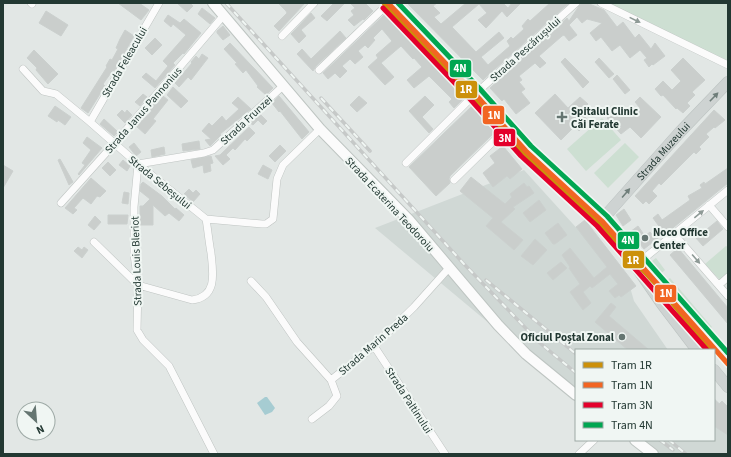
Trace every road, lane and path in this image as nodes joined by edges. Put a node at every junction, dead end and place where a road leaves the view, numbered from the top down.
1 (159, 3) edge
2 (213, 3) edge
3 (314, 3) edge
4 (576, 3) edge
5 (601, 3) edge
6 (387, 4) edge
7 (224, 15) junction
8 (282, 36) dead end
9 (728, 65) edge
10 (23, 69) dead end
11 (319, 70) dead end
12 (728, 82) edge
13 (283, 86) junction
14 (474, 95) junction
15 (90, 122) junction
16 (320, 129) junction
17 (505, 130) junction
18 (114, 144) junction
19 (406, 163) dead end
20 (138, 164) junction
21 (454, 180) dead end
22 (728, 190) edge
23 (61, 203) dead end
24 (709, 205) junction
25 (206, 220) junction
26 (600, 222) junction
27 (728, 227) edge
28 (674, 234) junction
29 (94, 242) dead end
30 (636, 266) junction
31 (449, 268) junction
32 (728, 277) edge
33 (251, 281) dead end
34 (719, 284) junction
35 (138, 285) junction
36 (728, 296) edge
37 (374, 346) junction
38 (696, 349) edge
39 (715, 371) edge
40 (331, 380) junction
41 (728, 387) edge
42 (575, 394) edge
43 (312, 419) dead end
44 (593, 441) edge
45 (636, 441) edge
46 (214, 454) edge
47 (445, 454) edge
48 (580, 454) edge
49 (653, 454) edge

1 - 15 street, Strada Feleacului
2 - 7 main road, Strada Ecaterina Teodoroiu
3 - 8 street
4 - 14 street, Strada Pescărușului
5 -> 9 street
6 - 11 street
6 - 14 main road
7 - 13 main road, Strada Ecaterina Teodoroiu
7 - 18 street, Strada Janus Pannonius
10 - 15 street, Strada Sebeșului
26 -> 12 main road, Strada Muzeului
13 - 16 main road, Strada Ecaterina Teodoroiu
13 - 20 street, Strada Frunzei
14 - 17 main road
14 - 19 street, Strada Pescărușului
15 - 18 street, Strada Sebeșului
16 - 25 street
16 - 31 main road, Strada Ecaterina Teodoroiu
17 - 21 street
17 - 26 main road
18 - 20 street, Strada Sebeșului
18 - 23 street, Strada Janus Pannonius
20 - 25 street, Strada Sebeșului
20 - 35 street, Strada Louis Bleriot
22 - 24 street
24 - 27 street
28 -> 24 street
25 - 35 street
26 - 30 main road
28 - 30 street
28 -> 34 street
29 - 35 street
30 - 38 main road
31 - 37 street, Strada Marin Preda
31 - 42 main road, Strada Ecaterina Teodoroiu
32 - 34 street
33 - 40 street
34 - 36 street
35 - 46 street, Strada Louis Bleriot
37 - 40 street, Strada Marin Preda
37 - 47 street, Strada Paltinului
39 - 41 main road
40 - 43 street, Strada Marin Preda
44 - 48 street
45 - 49 main road

